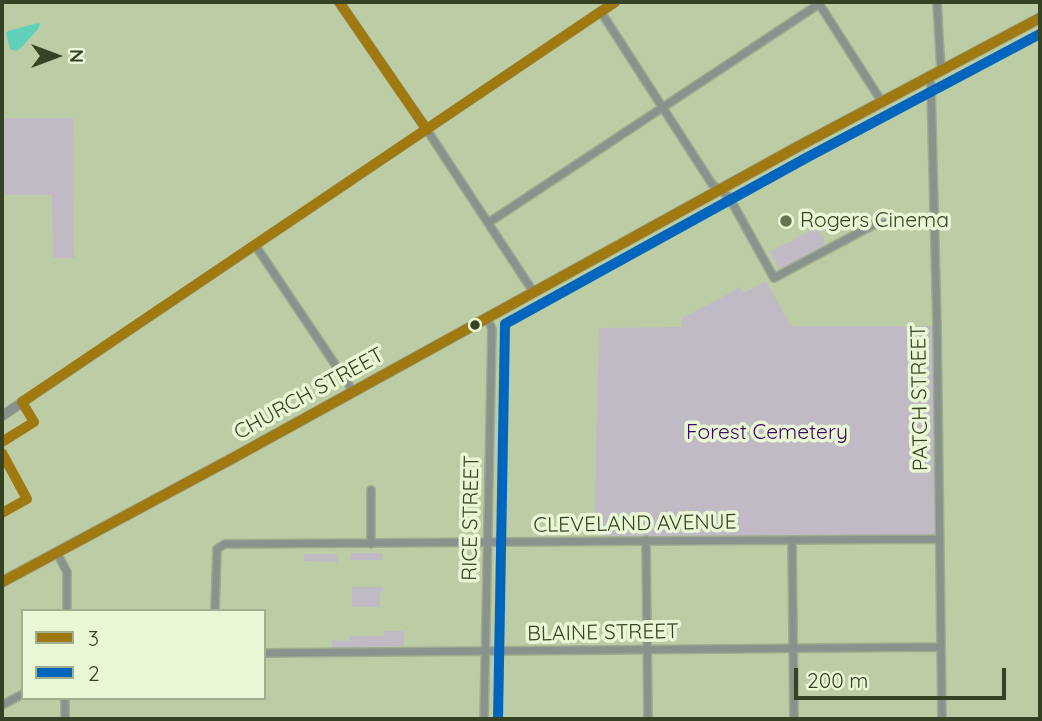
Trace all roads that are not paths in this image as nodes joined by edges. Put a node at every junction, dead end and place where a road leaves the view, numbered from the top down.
1 (339, 2) edge
2 (615, 2) edge
3 (937, 2) edge
4 (818, 3) edge
5 (601, 12) junction
6 (1040, 18) edge
7 (941, 71) junction
8 (929, 77) junction
9 (881, 102) junction
10 (662, 107) junction
11 (427, 130) junction
12 (720, 190) junction
13 (934, 221) junction
14 (488, 223) junction
15 (255, 245) junction
16 (534, 293) junction
17 (487, 318) junction
18 (353, 391) junction
19 (2, 416) edge
20 (371, 490) dead end
21 (939, 539) junction
22 (646, 540) junction
23 (792, 540) junction
24 (488, 543) junction
25 (371, 544) junction
26 (57, 553) junction
27 (2, 582) edge
28 (67, 609) edge
29 (215, 609) edge
30 (941, 647) junction
31 (793, 649) junction
32 (647, 650) junction
33 (486, 652) junction
34 (266, 653) edge
35 (21, 695) edge
36 (65, 700) edge
37 (2, 705) edge
38 (65, 719) edge
39 (484, 719) edge
40 (649, 719) edge
41 (794, 719) edge
42 (942, 719) edge

1 - 11 street
2 - 5 street
3 - 7 street
4 - 9 street
4 - 10 street
5 - 10 street
5 - 11 street
6 - 7 main road, CHURCH STREET
7 - 8 main road, CHURCH STREET
8 - 9 main road, CHURCH STREET
8 - 13 street, PATCH STREET
9 - 12 main road, CHURCH STREET
10 - 12 street
10 - 14 street
11 - 14 street
11 - 15 street
12 - 13 street
12 - 16 main road, CHURCH STREET
13 - 21 street, PATCH STREET
14 - 16 street
15 - 18 street
15 - 19 street
16 - 17 main road, CHURCH STREET
17 - 18 main road, CHURCH STREET
17 - 24 street, RICE STREET
18 - 26 main road, CHURCH STREET
20 - 25 street
21 - 23 street, CLEVELAND AVENUE
21 - 30 street, PATCH STREET
22 - 23 street, CLEVELAND AVENUE
22 - 24 street, CLEVELAND AVENUE
22 - 32 street
23 - 31 street
24 - 25 street, CLEVELAND AVENUE
24 - 33 street, RICE STREET
25 - 29 street, CLEVELAND AVENUE
26 - 27 main road, CHURCH STREET
26 - 28 street
30 - 31 street, BLAINE STREET
30 - 42 street, PATCH STREET
31 - 32 street, BLAINE STREET
31 - 41 street
32 - 33 street, BLAINE STREET
32 - 40 street
33 - 34 street, BLAINE STREET
33 - 39 street, RICE STREET
35 - 37 street
36 - 38 street

